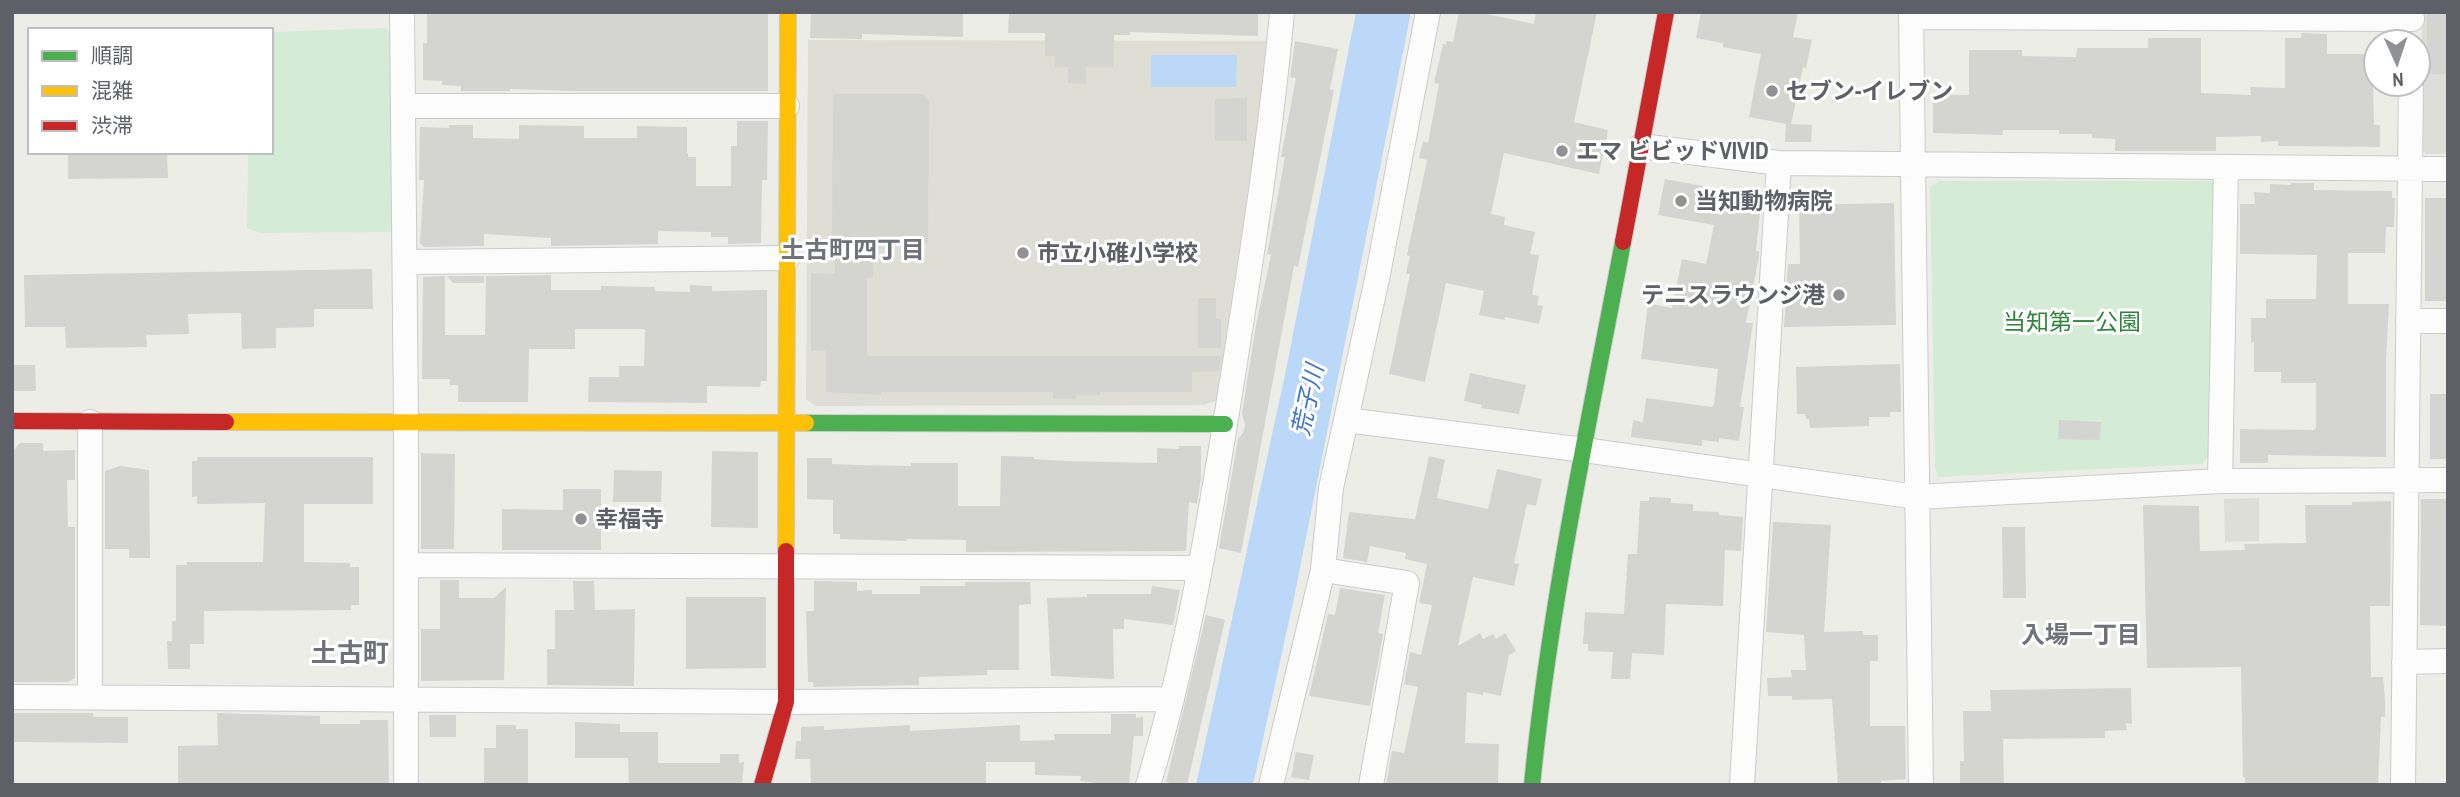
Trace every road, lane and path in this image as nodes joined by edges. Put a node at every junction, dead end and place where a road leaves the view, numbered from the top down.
1 (402, 12) edge
2 (788, 12) edge
3 (1282, 12) edge
4 (1428, 12) edge
5 (1666, 12) edge
6 (1911, 15) edge
7 (2411, 24) edge
8 (2411, 98) edge
9 (403, 106) junction
10 (787, 106) junction
11 (1641, 146) junction
12 (1779, 163) junction
13 (1913, 164) junction
14 (2226, 167) junction
15 (2410, 168) junction
16 (2448, 169) edge
17 (787, 258) junction
18 (405, 262) junction
19 (2408, 321) junction
20 (2448, 321) edge
21 (1346, 420) junction
22 (12, 421) edge
23 (90, 422) junction
24 (406, 422) junction
25 (786, 423) junction
26 (1225, 424) junction
27 (1584, 450) junction
28 (1759, 476) junction
29 (2406, 480) junction
30 (2448, 480) edge
31 (2220, 481) junction
32 (1917, 497) junction
33 (406, 565) junction
34 (786, 567) junction
35 (1200, 568) junction
36 (1322, 570) junction
37 (2448, 661) edge
38 (2404, 662) junction
39 (12, 697) edge
40 (90, 697) junction
41 (1172, 699) junction
42 (406, 700) junction
43 (786, 702) junction
44 (406, 785) edge
45 (762, 785) edge
46 (1148, 785) edge
47 (1271, 785) edge
48 (1371, 785) edge
49 (1532, 785) edge
50 (1742, 785) edge
51 (1921, 785) edge
52 (2403, 785) edge

1 - 9 street
2 - 10 street
3 - 26 street
4 - 21 street
5 - 11 street
6 - 7 street
6 - 13 street
8 - 15 street
9 - 10 street
9 - 18 street
10 - 17 street
11 - 12 street
11 - 27 street
12 - 13 street
12 - 28 street
13 - 14 street
13 - 32 street
14 - 15 street
14 - 31 street
15 - 16 street
15 - 19 street
17 - 18 street
17 - 25 street
18 - 24 street
19 - 20 street
19 - 29 street
21 - 27 street
21 - 36 street
22 - 23 street
23 - 24 street
23 - 40 street
24 - 25 street
24 - 33 street
25 - 26 street
25 - 34 street
26 - 35 street
27 - 28 street
27 - 49 street
28 - 32 street
28 - 50 street
29 - 30 street
29 - 31 street
29 - 38 street
31 - 32 street
32 - 51 street
33 - 34 street
33 - 42 street
34 - 35 street
34 - 43 street
35 - 41 street
36 - 47 street
36 - 48 street
37 - 38 street
38 - 52 street
39 - 40 street
40 - 42 street
41 - 43 street
41 - 46 street
42 - 43 street
42 - 44 street
43 - 45 street

